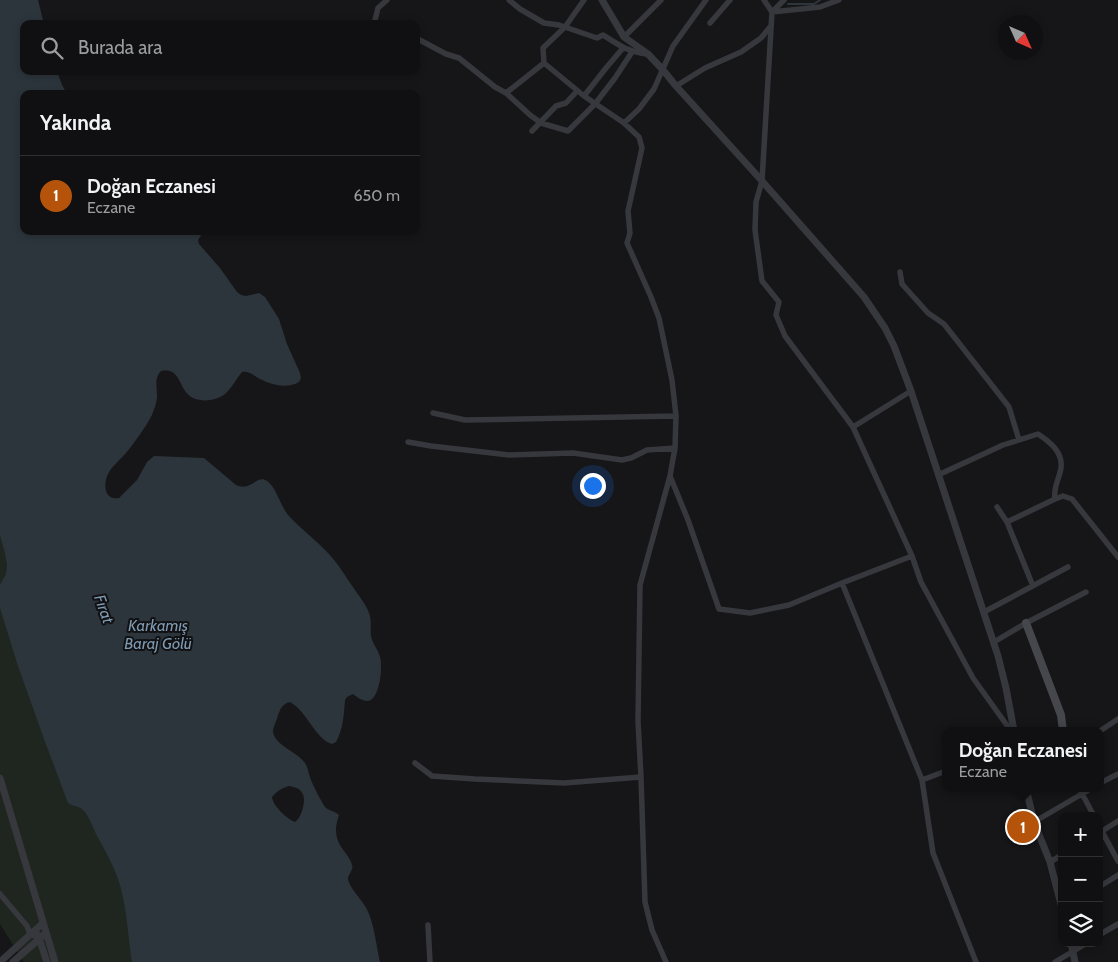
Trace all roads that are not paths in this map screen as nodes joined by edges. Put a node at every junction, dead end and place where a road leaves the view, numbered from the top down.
1 (387, 0) edge
2 (508, 0) edge
3 (584, 0) edge
4 (602, 0) edge
5 (661, 0) edge
6 (706, 0) edge
7 (730, 0) edge
8 (764, 0) edge
9 (784, 0) edge
10 (839, 0) edge
11 (772, 12) junction
12 (375, 20) dead end
13 (710, 23) dead end
14 (565, 27) junction
15 (770, 27) junction
16 (624, 37) junction
17 (420, 40) edge
18 (623, 48) junction
19 (632, 52) junction
20 (648, 54) junction
21 (544, 62) junction
22 (663, 70) junction
23 (676, 86) junction
24 (577, 91) junction
25 (506, 93) junction
26 (584, 96) junction
27 (595, 104) junction
28 (541, 123) junction
29 (624, 123) junction
30 (532, 131) dead end
31 (762, 181) junction
32 (900, 272) dead end
33 (911, 391) junction
34 (434, 413) dead end
35 (676, 416) junction
36 (853, 427) junction
37 (1019, 440) junction
38 (408, 442) dead end
39 (675, 448) junction
40 (938, 475) junction
41 (670, 476) junction
42 (1055, 499) junction
43 (997, 507) dead end
44 (1007, 522) junction
45 (912, 556) junction
46 (1118, 557) edge
47 (1068, 567) dead end
48 (842, 583) junction
49 (1033, 586) junction
50 (1086, 592) dead end
51 (984, 612) junction
52 (1026, 623) junction
53 (994, 642) junction
54 (1118, 719) edge
55 (1010, 727) edge
56 (1012, 727) edge
57 (1062, 727) edge
58 (1104, 728) edge
59 (415, 763) dead end
60 (942, 772) edge
61 (1118, 774) edge
62 (641, 777) junction
63 (0, 778) edge
64 (922, 780) junction
65 (1104, 781) edge
66 (1027, 792) edge
67 (1079, 792) edge
68 (1081, 792) edge
69 (1092, 812) edge
70 (1118, 821) edge
71 (1034, 822) junction
72 (1103, 828) edge
73 (1103, 835) edge
74 (1059, 857) edge
75 (1118, 860) edge
76 (1050, 862) junction
77 (1118, 875) edge
78 (1103, 884) edge
79 (0, 894) edge
80 (1060, 902) edge
81 (43, 923) junction
82 (1118, 924) edge
83 (428, 925) dead end
84 (33, 932) junction
85 (46, 933) junction
86 (1103, 933) edge
87 (39, 938) junction
88 (1072, 947) edge
89 (1081, 947) edge
90 (1073, 952) junction
91 (0, 962) edge
92 (14, 962) edge
93 (47, 962) edge
94 (55, 962) edge
95 (430, 962) edge
96 (666, 962) edge
97 (976, 962) edge
98 (1055, 962) edge
99 (1075, 962) edge

1 - 12 street
2 - 14 street
3 - 14 street
4 - 16 street
5 - 16 street
6 - 22 street
7 - 13 street
8 - 11 street
9 - 11 street
10 - 11 street
11 - 15 street
14 - 18 street
14 - 21 street
15 - 23 street
15 - 31 street
16 - 20 street
17 - 25 street
18 - 19 street
18 - 26 street
19 - 20 street
19 - 27 street
20 - 22 street
21 - 24 street
21 - 25 street
22 - 23 street
22 - 29 street
23 - 31 street
24 - 26 street
24 - 28 street
25 - 28 street
26 - 27 street
27 - 28 street
27 - 29 street
28 - 30 street
29 - 35 street
31 - 33 street
31 - 36 street
32 - 37 street
33 - 36 street
33 - 40 street
34 - 35 street
35 - 39 street
36 - 45 street
37 - 40 street
37 - 42 street
38 - 39 street
39 - 41 street
40 - 51 street
41 - 48 street
41 - 62 street
42 - 44 street
42 - 46 street
43 - 44 street
44 - 49 street
45 - 48 street
45 - 55 street
47 - 49 street
48 - 64 street
49 - 51 street
50 - 52 street
51 - 53 street
52 - 53 street
52 - 57 main road
53 - 56 street
54 - 58 street
59 - 62 street
60 - 64 street
61 - 65 street
62 - 96 street
63 - 81 street
64 - 97 street
66 - 71 street
67 - 71 street
68 - 69 street
70 - 72 street
71 - 76 street
73 - 75 street
74 - 76 street
76 - 80 street
77 - 78 street
79 - 84 street
81 - 84 street
81 - 85 street
82 - 86 street
83 - 95 street
84 - 87 street
84 - 91 street
85 - 87 street
85 - 94 street
87 - 92 street
87 - 93 street
88 - 90 street
89 - 90 street
90 - 98 street
90 - 99 street

